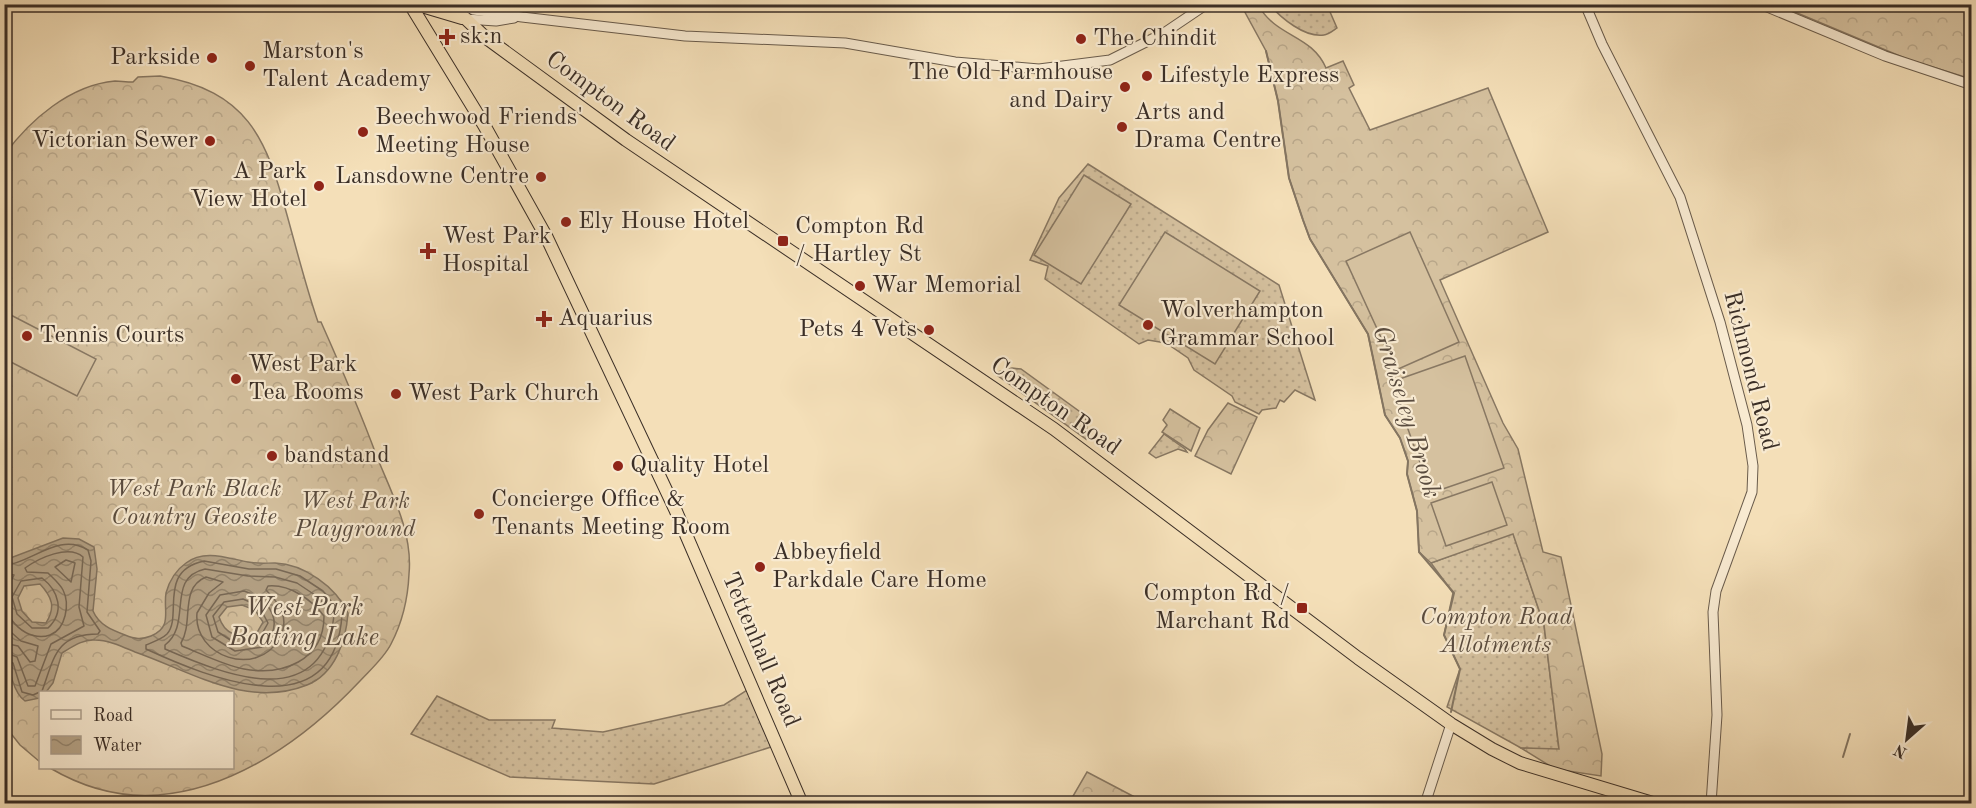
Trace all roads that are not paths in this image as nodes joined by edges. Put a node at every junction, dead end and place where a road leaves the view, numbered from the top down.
1 (410, 4) edge
2 (415, 4) edge
3 (450, 4) edge
4 (459, 4) edge
5 (1208, 4) edge
6 (1585, 4) edge
7 (1760, 4) edge
8 (522, 17) junction
9 (466, 19) junction
10 (1971, 85) edge
11 (1451, 724) junction
12 (802, 804) edge
13 (1425, 804) edge
14 (1656, 804) edge
15 (1711, 804) edge

1 - 12 highway, Tettenhall Road
2 - 9 highway
3 - 9 highway, Compton Road
4 - 8 street
5 - 8 street
6 - 15 street, Richmond Road
7 - 10 street
8 - 9 street
9 - 11 highway, Compton Road
11 - 13 street
11 - 14 highway, Compton Road

